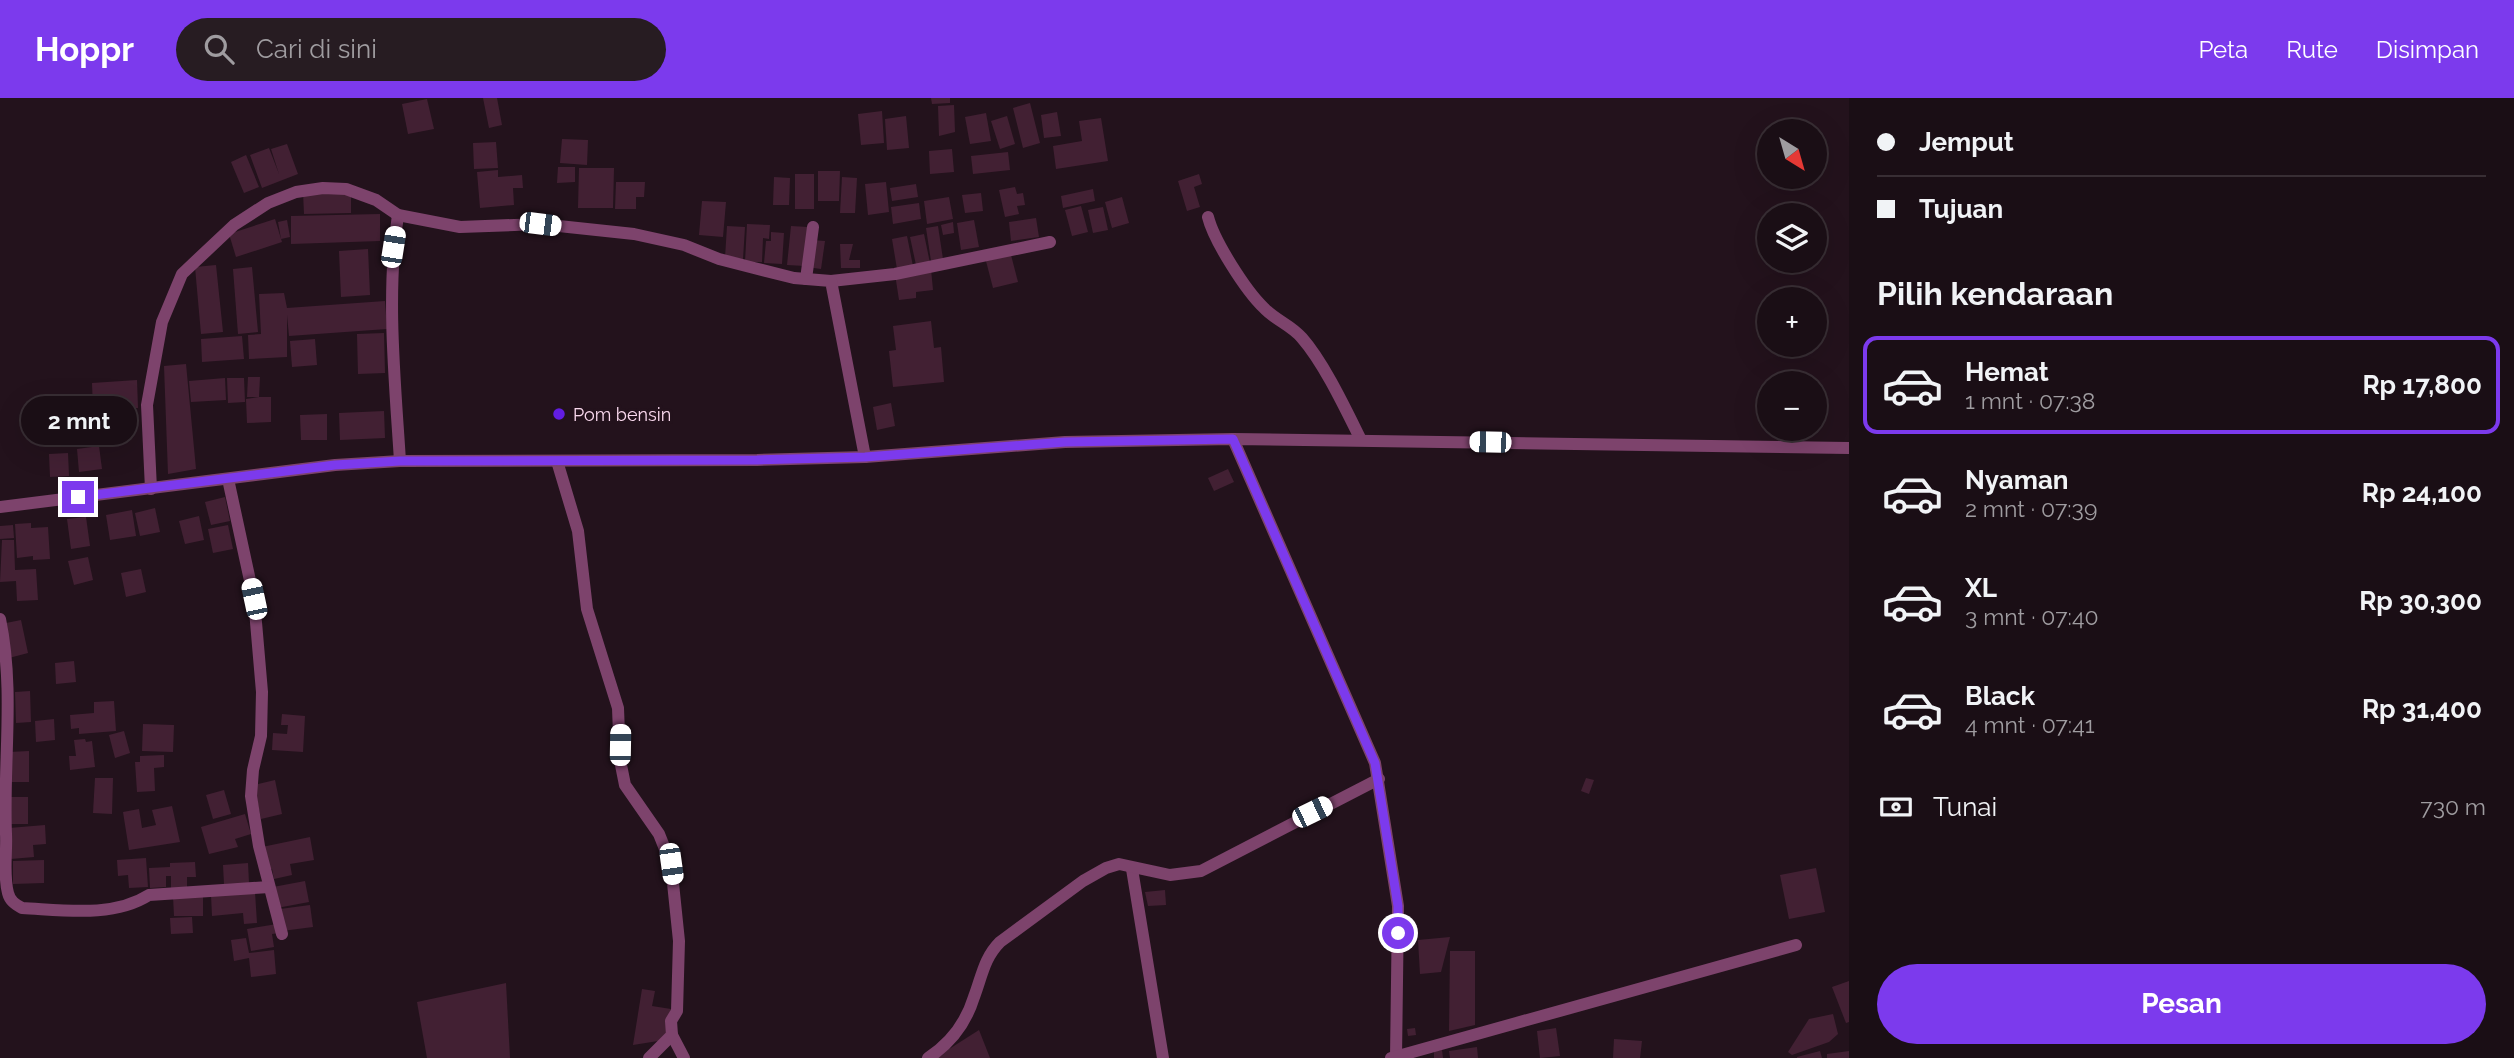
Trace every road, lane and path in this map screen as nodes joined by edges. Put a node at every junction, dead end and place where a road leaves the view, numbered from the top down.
1 (398, 215) junction
2 (1208, 217) dead end
3 (813, 227) dead end
4 (1050, 242) dead end
5 (806, 279) junction
6 (831, 281) junction
7 (1233, 439) junction
8 (1362, 440) junction
9 (1849, 448) edge
10 (865, 457) junction
11 (400, 461) junction
12 (557, 461) junction
13 (228, 479) junction
14 (150, 489) junction
15 (0, 507) edge
16 (0, 619) edge
17 (1379, 779) junction
18 (3, 813) edge
19 (1132, 869) junction
20 (269, 887) junction
21 (282, 934) dead end
22 (1796, 945) dead end
23 (672, 1035) junction
24 (649, 1058) edge
25 (684, 1058) edge
26 (928, 1058) edge
27 (1163, 1058) edge
28 (1390, 1058) edge
29 (1396, 1058) edge

1 - 5 street
1 - 11 street
1 - 14 street
2 - 8 street
3 - 5 street
4 - 6 street
5 - 6 street
6 - 10 street
7 - 8 street
7 - 10 street
7 - 17 street
8 - 9 street
10 - 12 street
11 - 12 street
11 - 13 street
12 - 23 street
13 - 14 street
13 - 20 street
14 - 15 street
16 - 18 street
17 - 19 street
17 - 29 street
18 - 20 street
19 - 26 street
19 - 27 street
20 - 21 street
22 - 29 street
23 - 24 street
23 - 25 street
28 - 29 street

